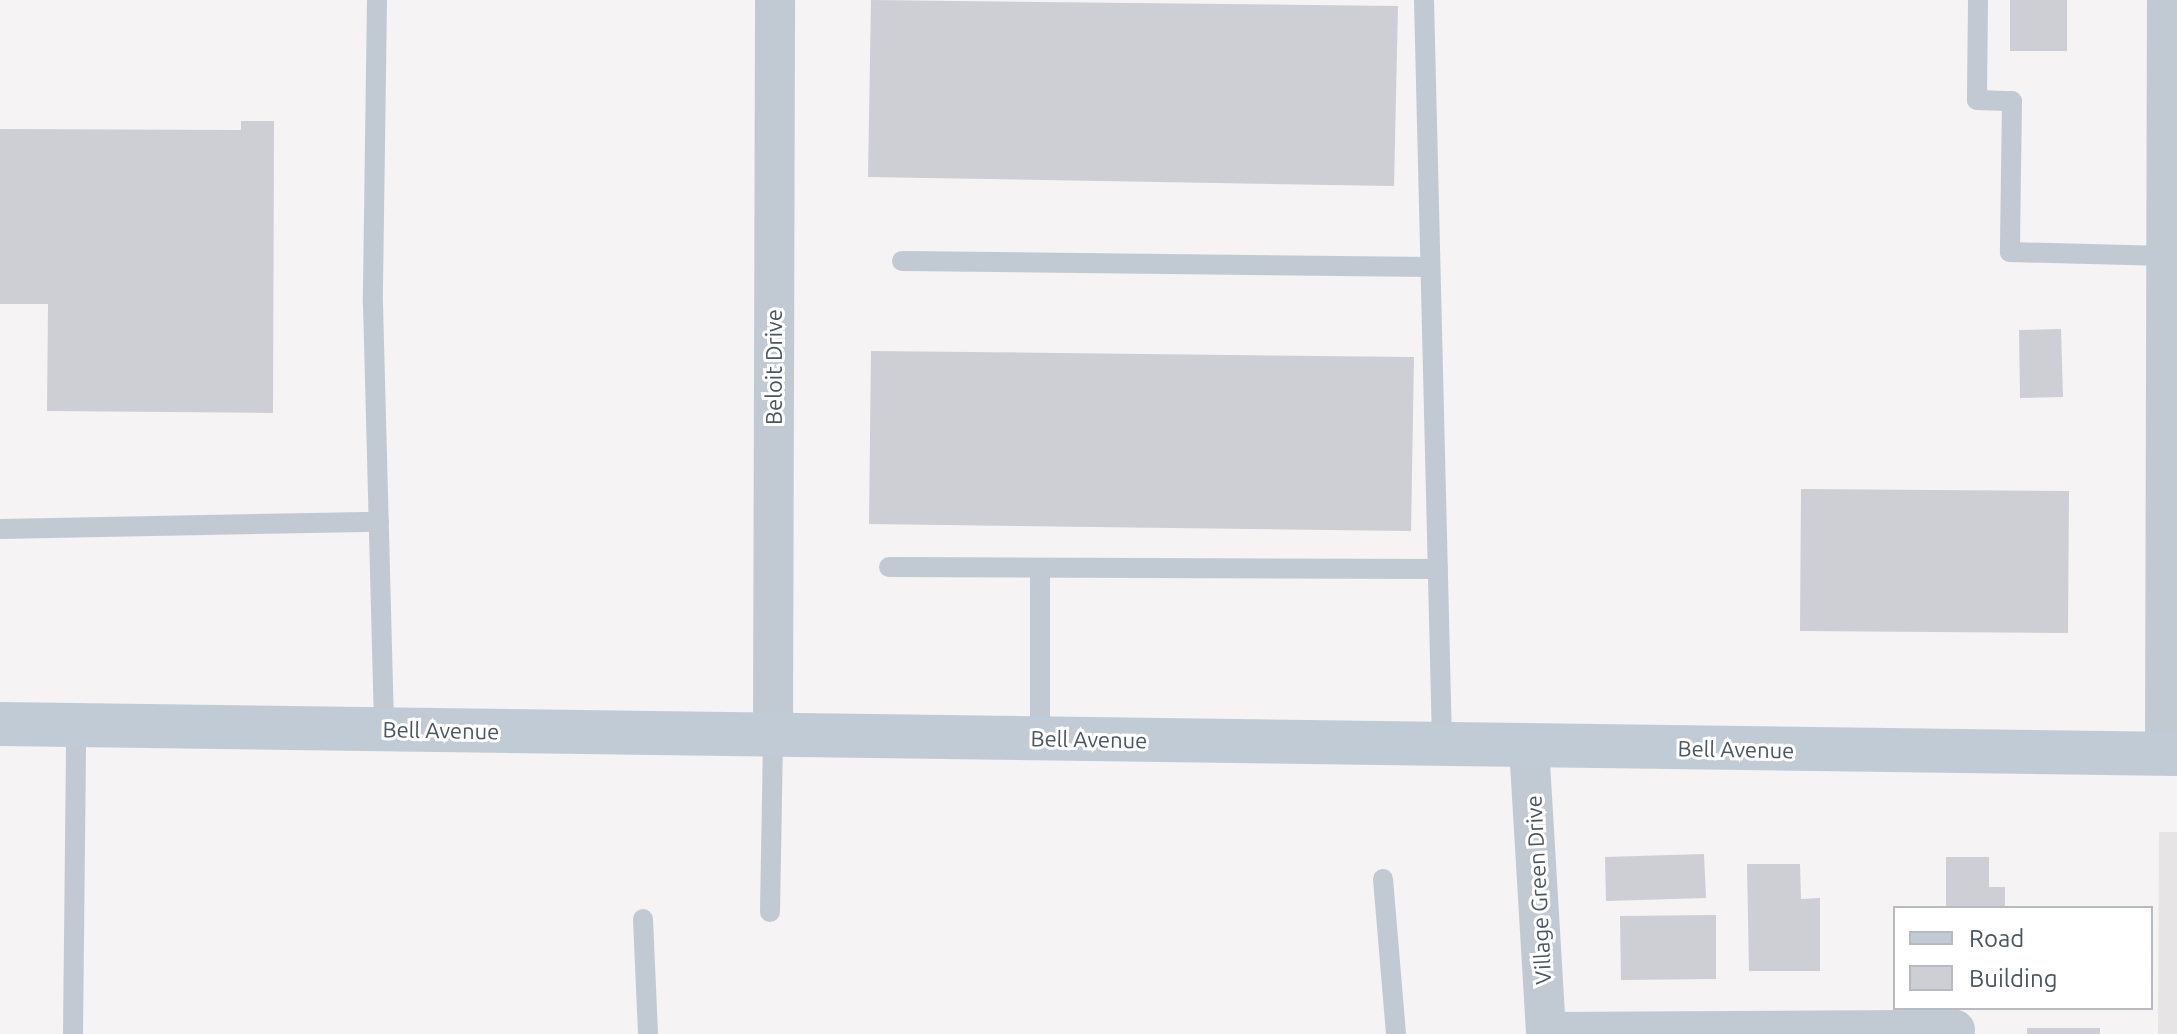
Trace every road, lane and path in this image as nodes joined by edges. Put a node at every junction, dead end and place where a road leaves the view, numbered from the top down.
1 (377, 0) edge
2 (775, 0) edge
3 (1424, 0) edge
4 (1978, 0) edge
5 (2167, 0) edge
6 (2166, 256) junction
7 (902, 261) dead end
8 (1430, 267) junction
9 (379, 522) junction
10 (0, 529) edge
11 (889, 567) dead end
12 (1040, 568) junction
13 (1438, 569) junction
14 (0, 724) edge
15 (76, 725) junction
16 (384, 729) junction
17 (773, 734) junction
18 (1040, 738) junction
19 (1442, 743) junction
20 (1529, 746) junction
21 (2171, 754) edge
22 (1383, 879) dead end
23 (770, 912) dead end
24 (643, 919) dead end
25 (1955, 1030) dead end
26 (1546, 1033) edge
27 (73, 1034) edge
28 (648, 1034) edge
29 (1396, 1034) edge

1 - 9 lane
2 - 17 street, Beloit Drive
3 - 8 lane
4 - 6 lane
5 - 6 street
6 - 21 street
7 - 8 lane
8 - 13 lane
9 - 10 lane
9 - 16 lane
11 - 12 lane
12 - 13 lane
12 - 18 lane
13 - 19 lane
14 - 15 main road, Bell Avenue
15 - 16 main road, Bell Avenue
15 - 27 lane
16 - 17 main road, Bell Avenue
17 - 18 main road, Bell Avenue
17 - 23 lane
18 - 19 main road, Bell Avenue
19 - 20 main road, Bell Avenue
20 - 21 main road, Bell Avenue
20 - 26 street, Village Green Drive
22 - 29 lane
24 - 28 lane
25 - 26 street

